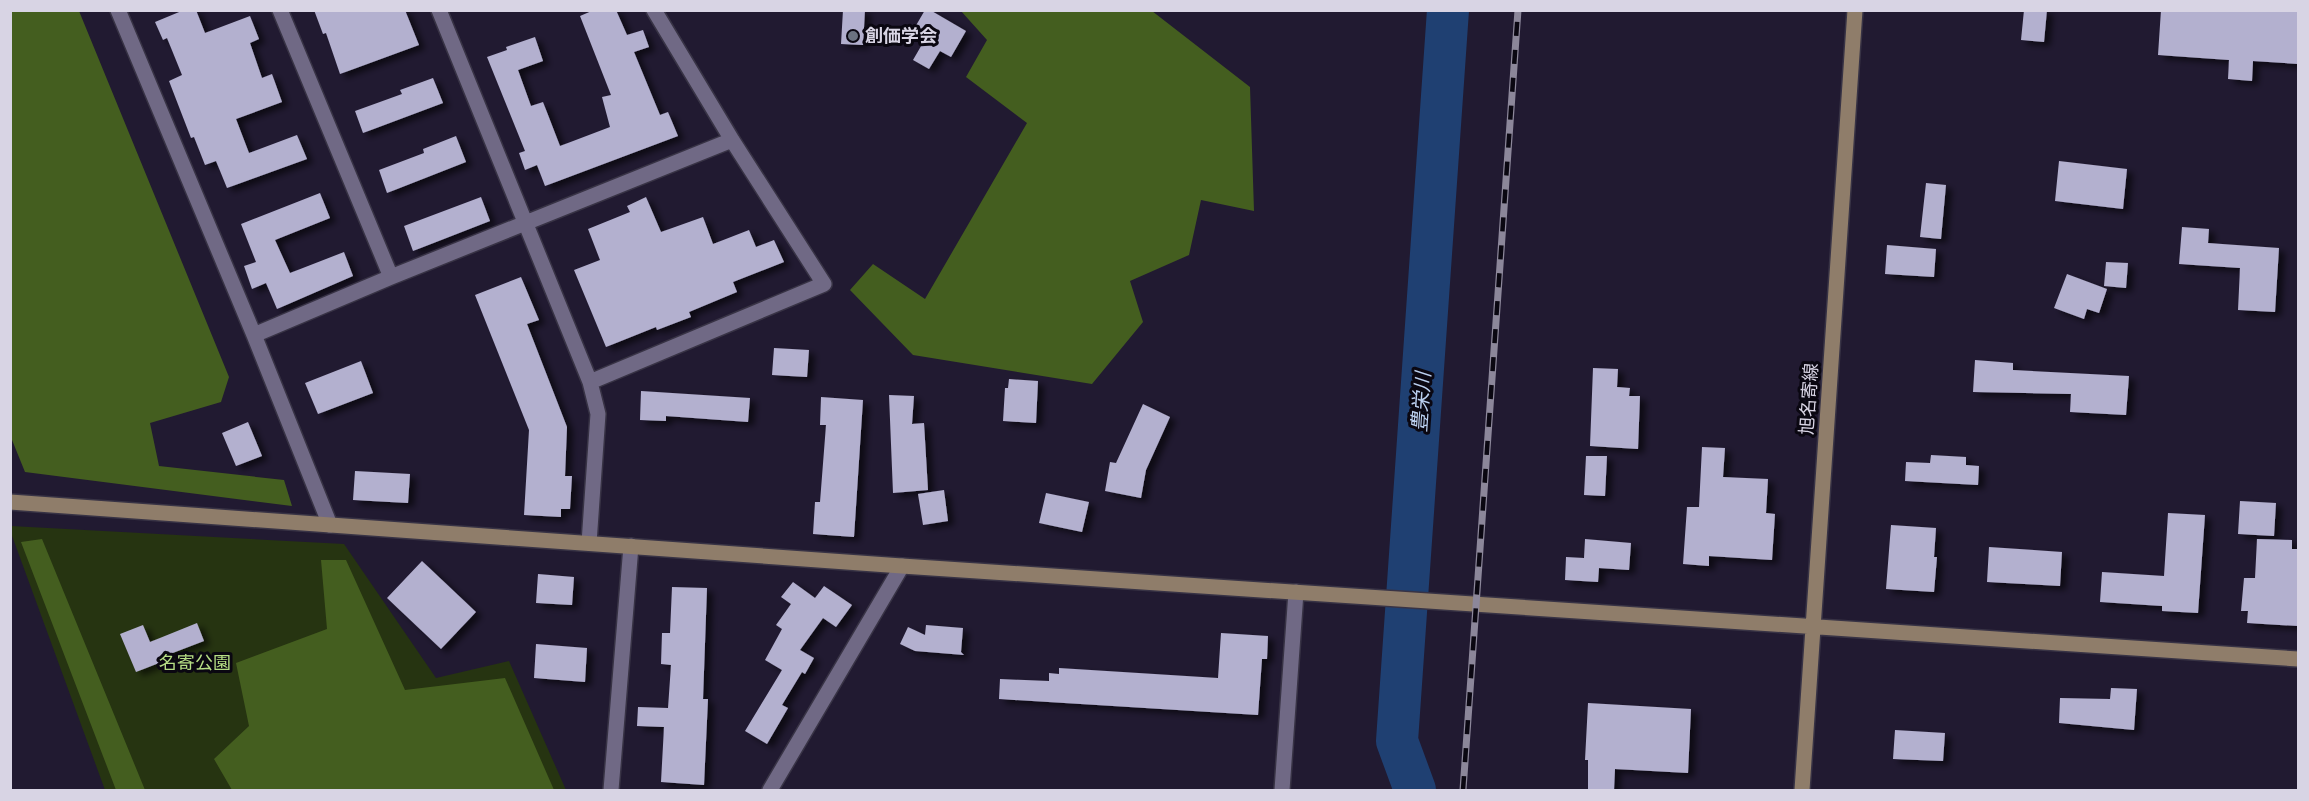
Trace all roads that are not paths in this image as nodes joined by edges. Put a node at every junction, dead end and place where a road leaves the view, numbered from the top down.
1 (118, 10) edge
2 (280, 10) edge
3 (439, 10) edge
4 (654, 10) edge
5 (1855, 10) edge
6 (732, 140) junction
7 (526, 224) junction
8 (391, 277) junction
9 (254, 335) junction
10 (590, 382) junction
11 (10, 502) edge
12 (330, 525) junction
13 (589, 543) junction
14 (630, 546) junction
15 (902, 566) junction
16 (1296, 592) junction
17 (1812, 626) junction
18 (2298, 659) edge
19 (610, 790) edge
20 (770, 790) edge
21 (1282, 790) edge
22 (1802, 790) edge

1 - 9 street
2 - 8 street
3 - 7 street
4 - 6 street
5 - 17 street, 旭名寄線
6 - 7 street
6 - 10 street
7 - 8 street
7 - 10 street
8 - 9 street
9 - 12 street
10 - 13 street
11 - 12 street
12 - 13 street
13 - 14 street
14 - 15 street
14 - 19 street
15 - 16 street
15 - 20 street
16 - 17 street
16 - 21 street
17 - 18 street
17 - 22 street, 旭名寄線

